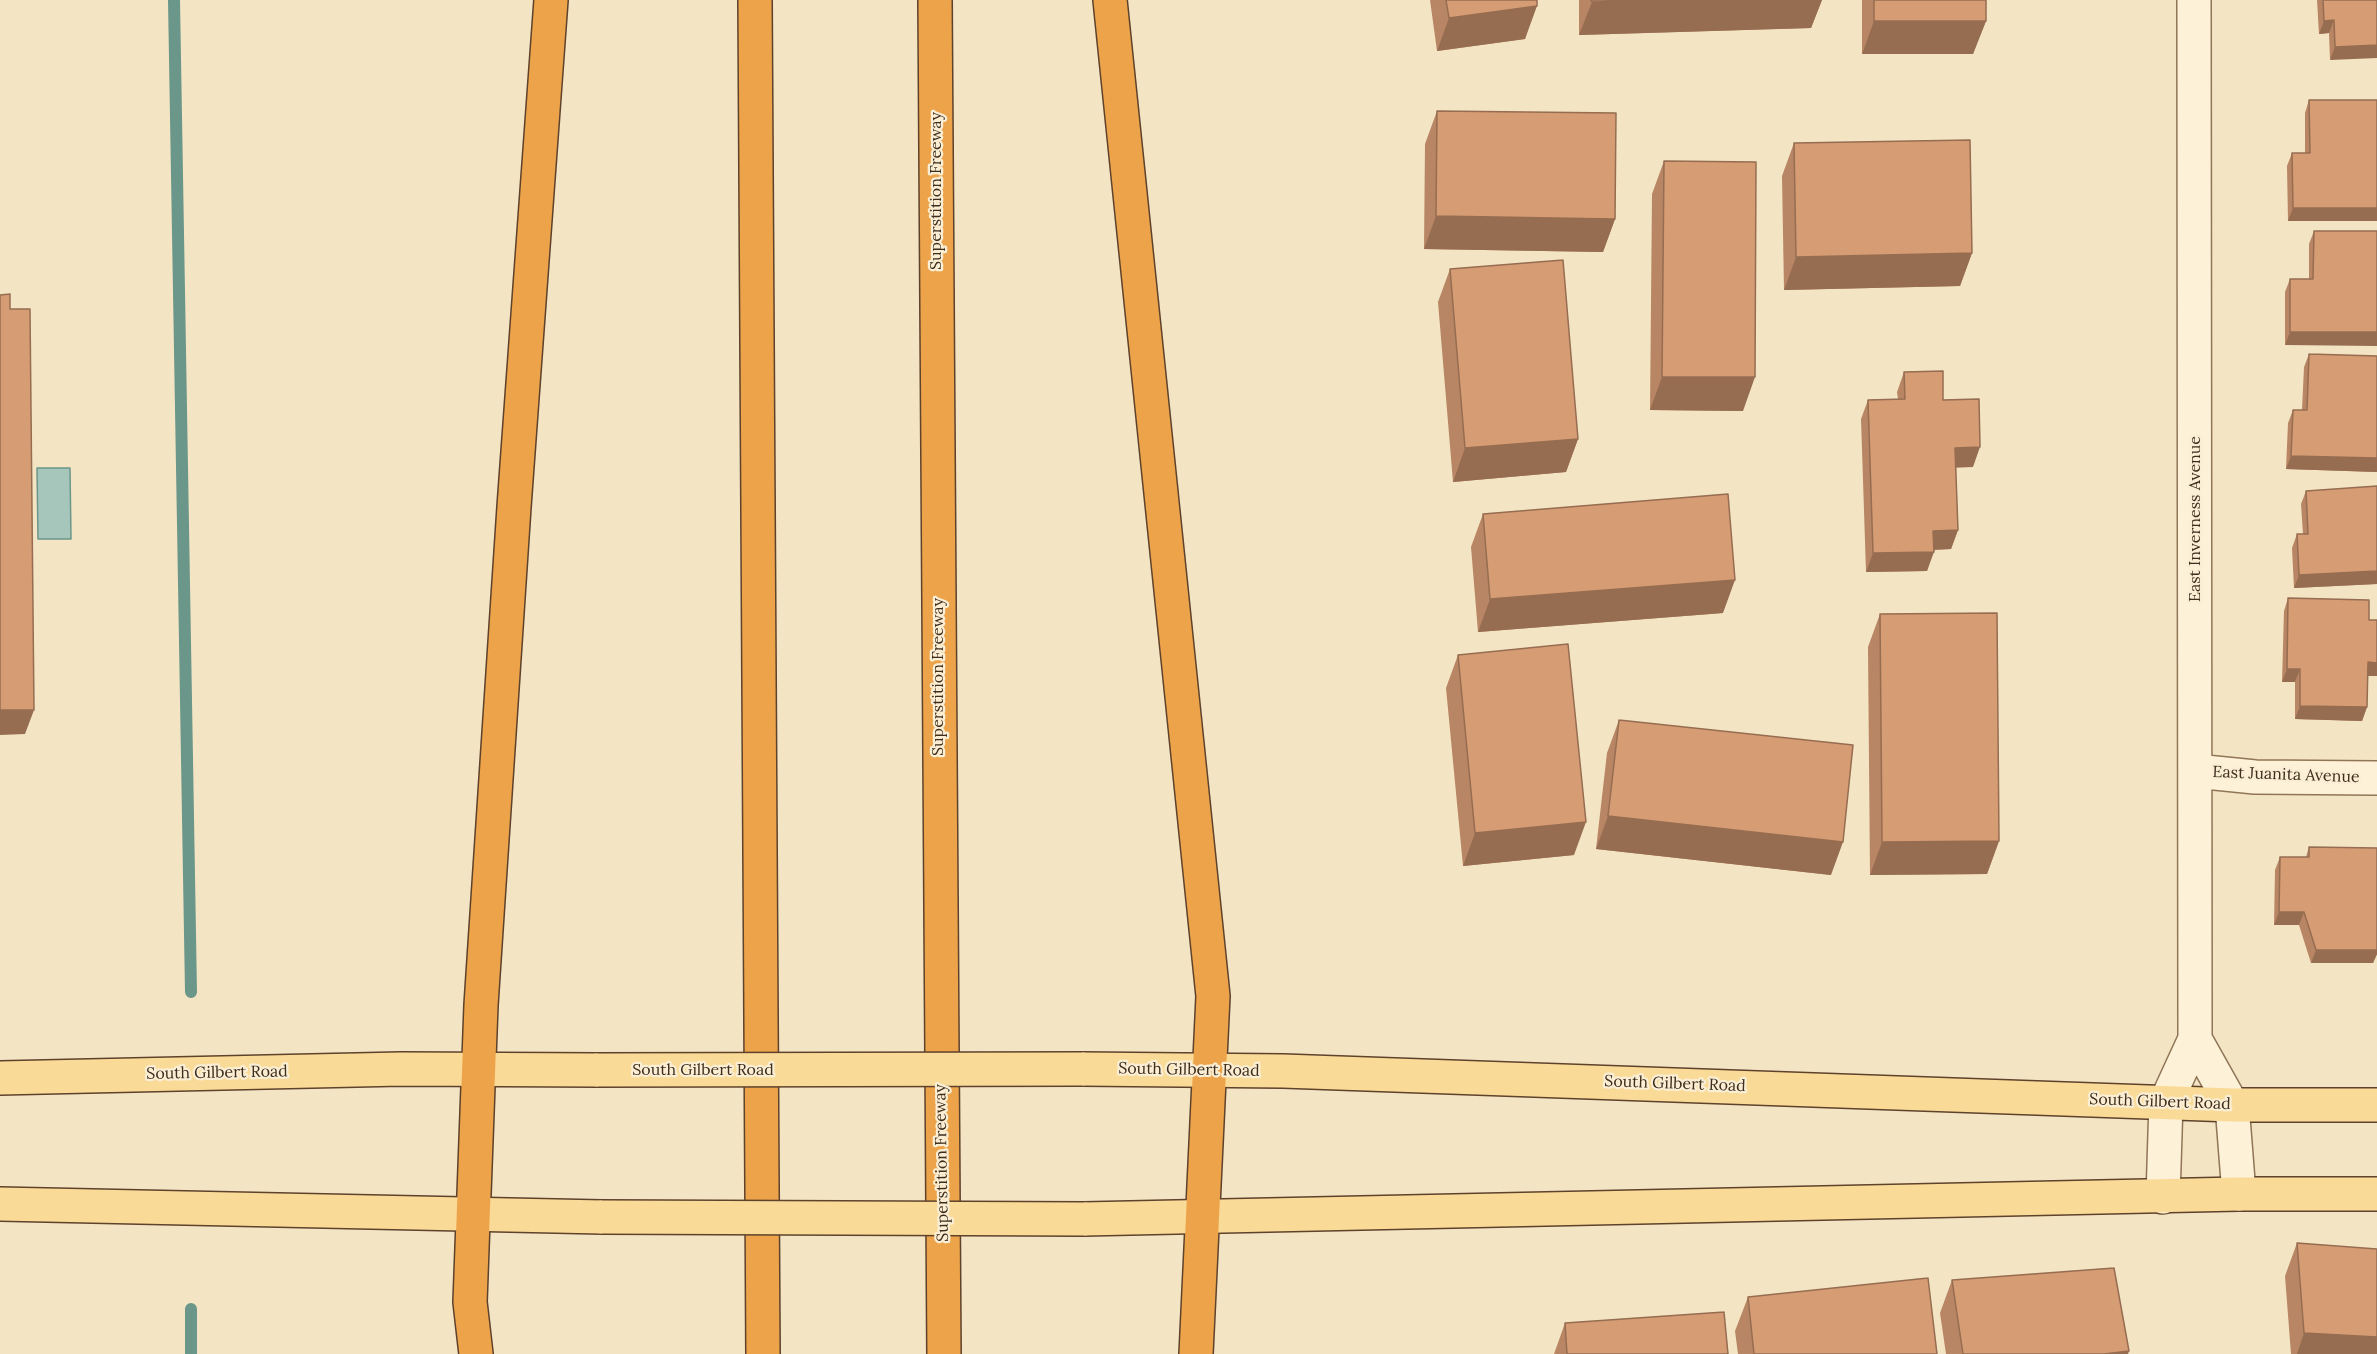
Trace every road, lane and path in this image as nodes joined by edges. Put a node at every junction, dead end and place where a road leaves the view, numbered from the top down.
1 (551, 0) edge
2 (754, 0) edge
3 (935, 0) edge
4 (1110, 0) edge
5 (2194, 0) edge
6 (2195, 771) junction
7 (2377, 778) edge
8 (2195, 1039) junction
9 (478, 1069) junction
10 (1210, 1069) junction
11 (0, 1078) edge
12 (2166, 1102) junction
13 (2232, 1105) junction
14 (2377, 1105) edge
15 (2239, 1194) junction
16 (2377, 1194) edge
17 (2163, 1197) junction
18 (0, 1204) edge
19 (475, 1215) junction
20 (1204, 1217) junction
21 (476, 1354) edge
22 (763, 1354) edge
23 (944, 1354) edge
24 (1196, 1354) edge

1 - 9 highway
2 - 22 highway
3 - 23 highway, Superstition Freeway
4 - 10 highway
5 - 6 street, East Inverness Avenue
6 - 7 street, East Juanita Avenue
6 - 8 street, East Inverness Avenue
8 - 12 street, East Inverness Avenue
8 - 13 street, East Inverness Avenue
9 - 10 main road, South Gilbert Road, bridge
9 - 11 main road, South Gilbert Road
9 - 19 highway
10 - 12 main road, South Gilbert Road
10 - 20 highway
12 - 13 main road, South Gilbert Road
12 - 17 street, East Inverness Avenue
13 - 14 main road, South Gilbert Road
13 - 15 street, East Inverness Avenue
15 - 16 main road
15 - 17 main road
17 - 20 main road
18 - 19 main road
19 - 20 main road, bridge
19 - 21 highway
20 - 24 highway

